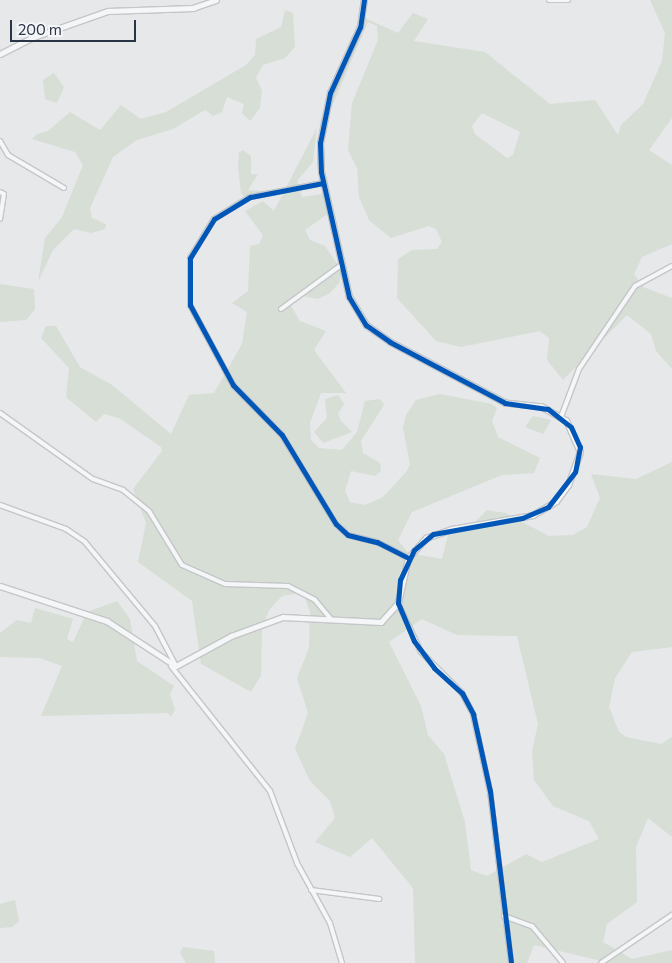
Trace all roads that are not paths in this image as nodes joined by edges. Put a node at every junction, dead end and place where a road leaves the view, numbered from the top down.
1 (216, 0) edge
2 (364, 0) edge
3 (549, 0) edge
4 (568, 0) edge
5 (0, 54) edge
6 (0, 141) edge
7 (323, 183) junction
8 (64, 188) dead end
9 (0, 192) edge
10 (0, 218) edge
11 (340, 266) junction
12 (672, 266) edge
13 (282, 309) dead end
14 (0, 413) edge
15 (561, 417) junction
16 (0, 505) edge
17 (408, 558) junction
18 (0, 586) edge
19 (398, 602) junction
20 (332, 620) junction
21 (173, 666) junction
22 (311, 890) junction
23 (379, 899) dead end
24 (672, 915) edge
25 (504, 916) junction
26 (342, 963) edge
27 (511, 963) edge
28 (563, 963) edge
29 (601, 963) edge

1 - 5 street
2 - 7 street
3 - 4 street
6 - 8 street
7 - 11 street
7 - 17 street
9 - 10 street
11 - 13 street
11 - 15 street
12 - 15 street
14 - 20 street
15 - 17 street
16 - 21 street
17 - 19 street
18 - 21 street
19 - 20 street
19 - 25 street
20 - 21 street
21 - 22 street
22 - 23 street
22 - 26 street
24 - 29 street
25 - 27 street
25 - 28 street

